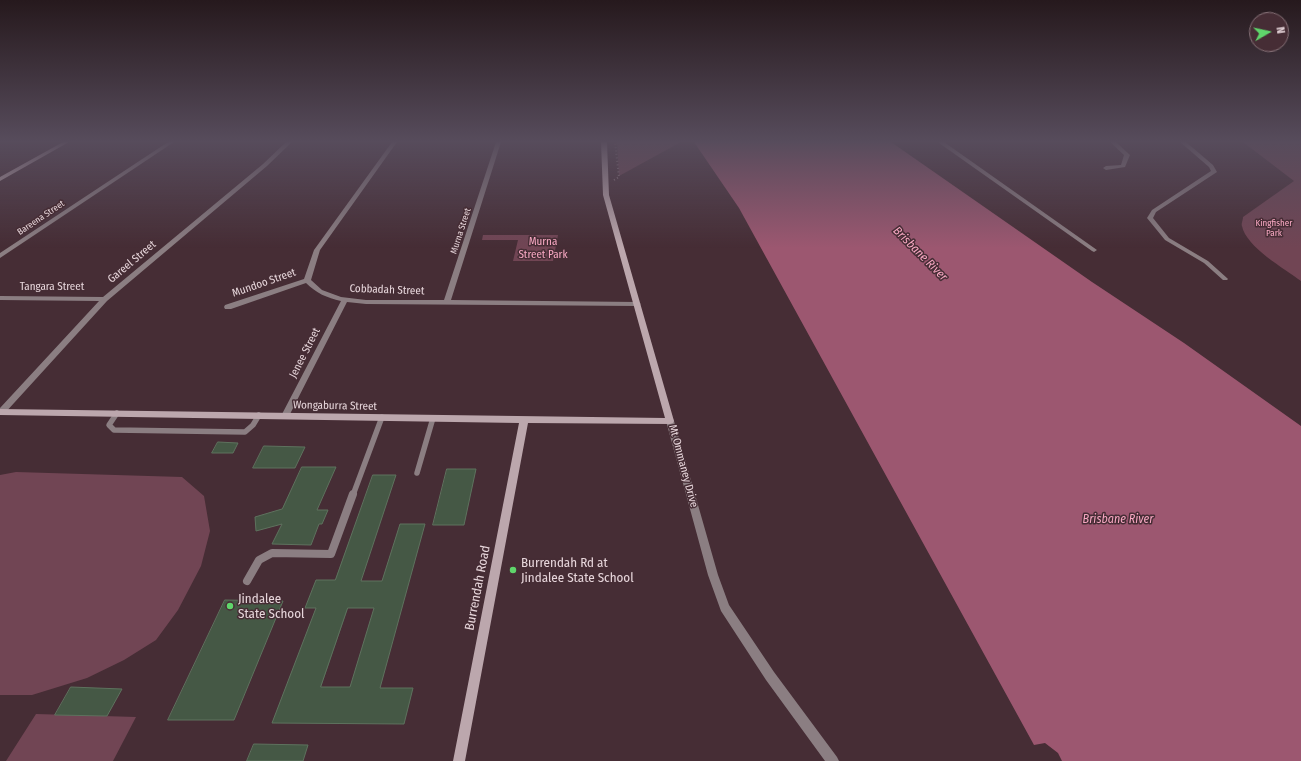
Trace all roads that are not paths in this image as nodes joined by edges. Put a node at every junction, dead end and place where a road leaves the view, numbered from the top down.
1 (118, 178) edge
2 (249, 178) edge
3 (369, 178) edge
4 (488, 178) edge
5 (605, 178) edge
6 (991, 178) edge
7 (1206, 178) edge
8 (1094, 250) dead end
9 (0, 256) edge
10 (1225, 279) dead end
11 (307, 280) junction
12 (0, 298) edge
13 (105, 298) junction
14 (345, 300) junction
15 (447, 303) junction
16 (637, 304) junction
17 (228, 307) dead end
18 (0, 412) edge
19 (117, 413) junction
20 (259, 415) junction
21 (285, 416) junction
22 (382, 418) junction
23 (433, 418) junction
24 (524, 420) junction
25 (670, 421) junction
26 (417, 473) dead end
27 (247, 581) dead end
28 (459, 761) edge
29 (833, 761) edge

1 - 9 street, Bareena Street
2 - 13 street, Gareel Street
3 - 11 street
4 - 15 street, Murna Street
5 - 16 street, Mt Ommaney Drive
6 - 8 street
7 - 10 street
11 - 14 street, Cobbadah Street
11 - 17 street, Mundoo Street
12 - 13 street, Tangara Street
13 - 18 street, Gareel Street
14 - 15 street, Cobbadah Street
14 - 21 street, Jenee Street
15 - 16 street, Cobbadah Street
16 - 25 street, Mt Ommaney Drive
18 - 19 street, Wongaburra Street
19 - 20 street, Wongaburra Street
19 - 20 lane
20 - 21 street, Wongaburra Street
21 - 22 street, Wongaburra Street
22 - 23 street, Wongaburra Street
22 - 27 lane
23 - 24 street, Wongaburra Street
23 - 26 lane
24 - 25 street, Wongaburra Street
24 - 28 street, Burrendah Road
25 - 29 street, Mt Ommaney Drive

